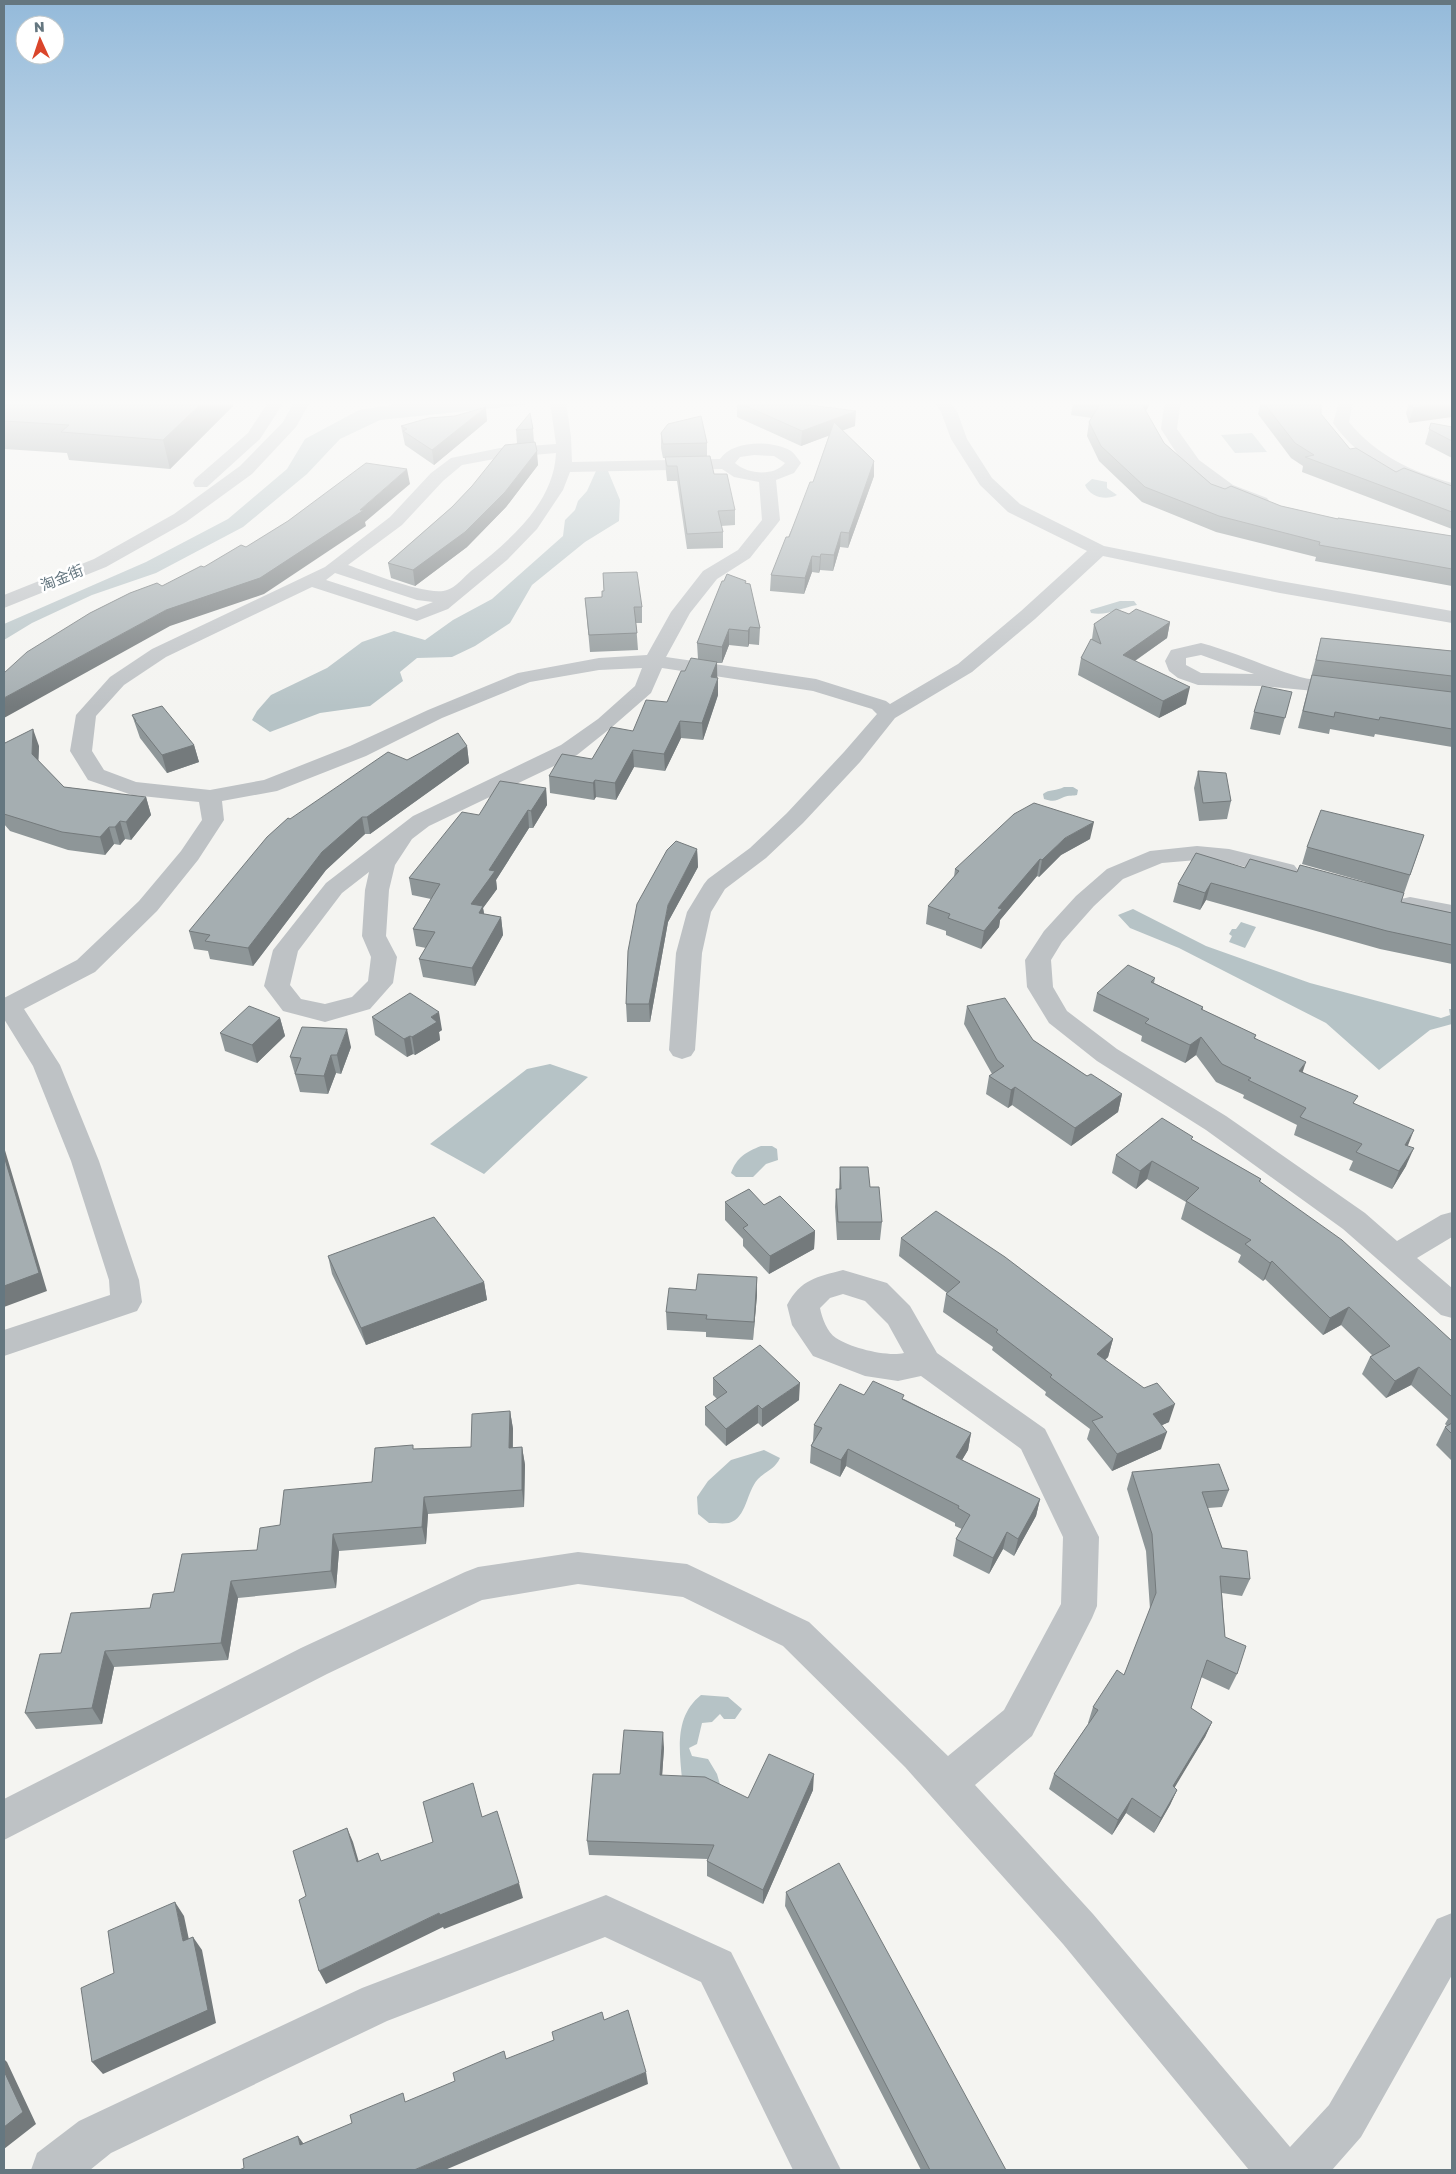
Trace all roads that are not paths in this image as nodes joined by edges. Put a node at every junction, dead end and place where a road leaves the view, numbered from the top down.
1 (200, 503) edge
2 (412, 503) edge
3 (548, 503) edge
4 (769, 503) edge
5 (1009, 503) edge
6 (1263, 503) edge
7 (1280, 510) edge
8 (159, 511) dead end
9 (1099, 550) junction
10 (334, 567) junction
11 (311, 581) junction
12 (4, 587) edge
13 (452, 596) junction
14 (4, 602) edge
15 (1452, 617) edge
16 (654, 661) junction
17 (1297, 683) junction
18 (1361, 689) edge
19 (888, 714) junction
20 (210, 797) junction
21 (404, 834) junction
22 (1313, 877) edge
23 (1388, 898) edge
24 (1452, 912) edge
25 (6, 1008) edge
26 (682, 1050) dead end
27 (1452, 1223) edge
28 (1395, 1256) junction
29 (1452, 1306) edge
30 (4, 1343) edge
31 (926, 1362) dead end
32 (947, 1783) junction
33 (4, 1820) edge
34 (1452, 1934) edge
35 (54, 2170) edge
36 (818, 2170) edge
37 (1279, 2170) edge
38 (1301, 2170) edge

1 - 14 street, 淘金街
2 - 10 street
3 - 13 street
4 - 16 street
5 - 9 street
6 - 7 street
8 - 12 street, 淘金街
9 - 15 street
9 - 19 street
10 - 11 street
10 - 13 street
11 - 13 street
11 - 20 street
16 - 19 street
16 - 20 street
16 - 21 street
17 - 17 street
17 - 18 street
19 - 26 street
20 - 25 street
21 - 21 street
22 - 28 street
23 - 24 street
25 - 30 street
27 - 28 street
28 - 29 street
31 - 32 street
32 - 33 street
32 - 37 street
34 - 38 street
35 - 36 street

